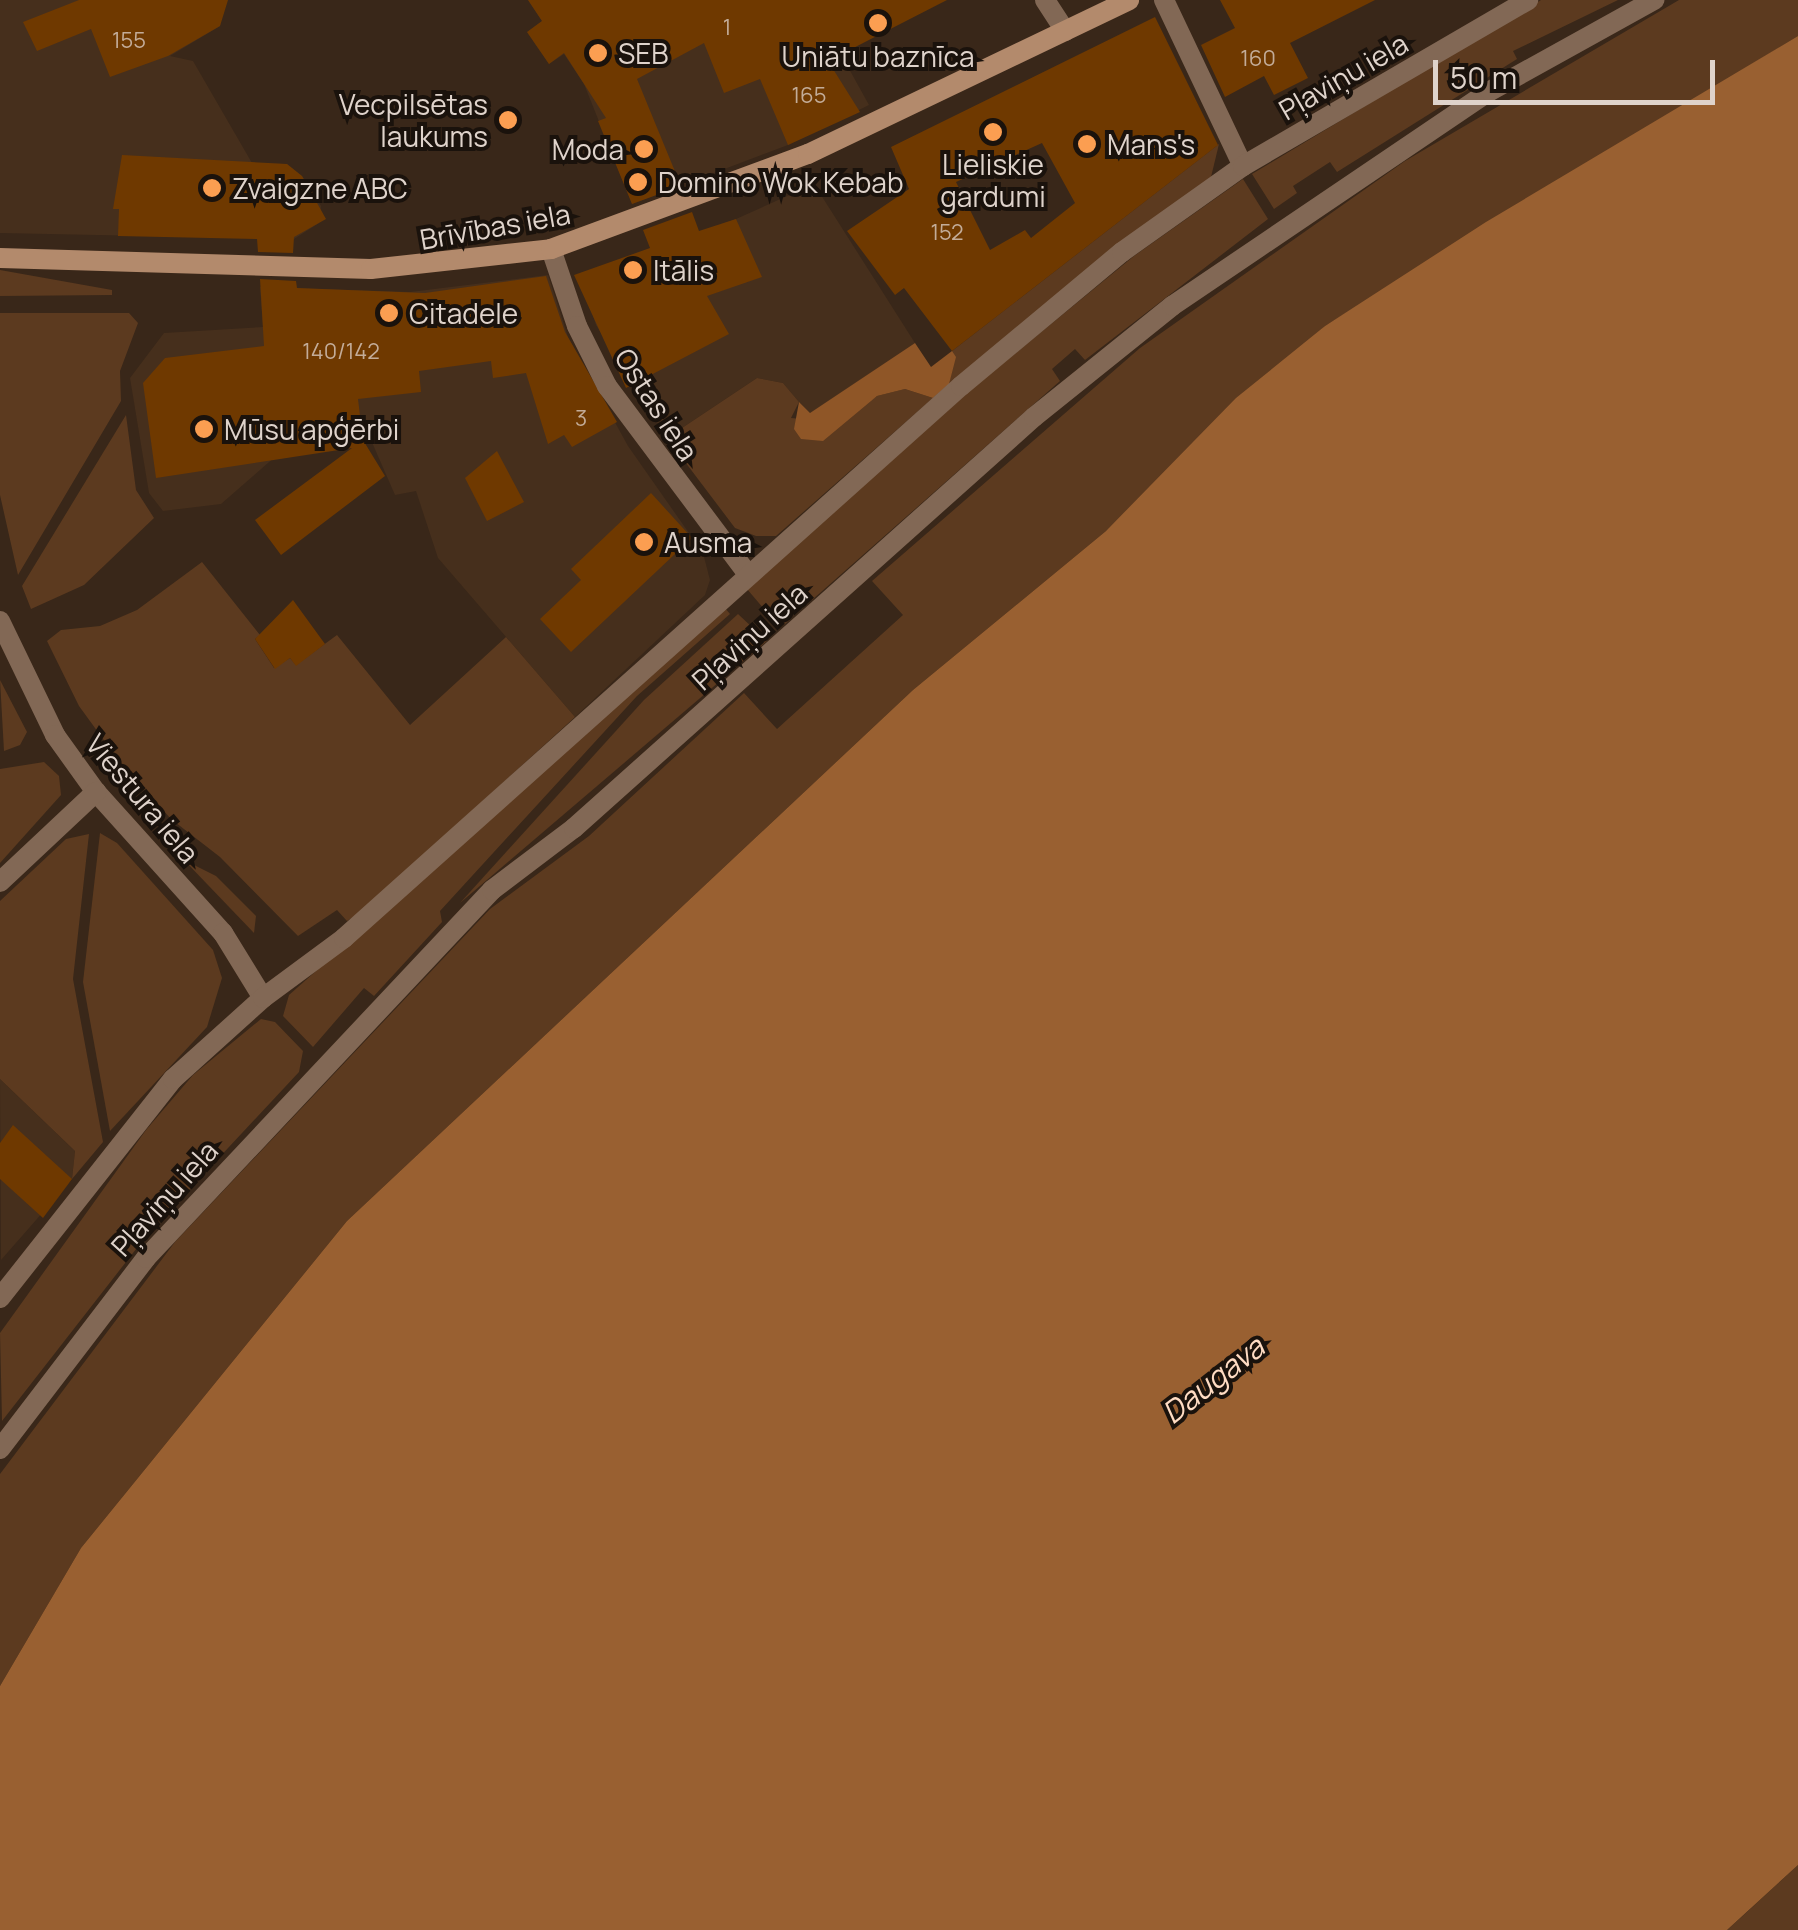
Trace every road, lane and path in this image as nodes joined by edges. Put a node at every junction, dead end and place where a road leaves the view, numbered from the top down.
1 (1045, 0) edge
2 (1129, 0) edge
3 (1164, 0) edge
4 (1528, 0) edge
5 (1654, 0) edge
6 (1065, 31) junction
7 (1243, 166) junction
8 (551, 249) junction
9 (0, 258) edge
10 (746, 572) junction
11 (0, 621) edge
12 (96, 792) junction
13 (0, 882) edge
14 (262, 998) junction
15 (0, 1298) edge
16 (0, 1449) edge

1 - 6 street
2 - 6 main road, Brīvības iela
3 - 7 street
4 - 7 street, Pļaviņu iela
5 - 16 street, Pļaviņu iela
6 - 8 main road, Brīvības iela
7 - 10 street, Pļaviņu iela
8 - 9 main road, Brīvības iela
8 - 10 street, Ostas iela
10 - 14 street, Pļaviņu iela
11 - 12 street, Viestura iela
12 - 13 street
12 - 14 street, Viestura iela
14 - 15 street, Pļaviņu iela

